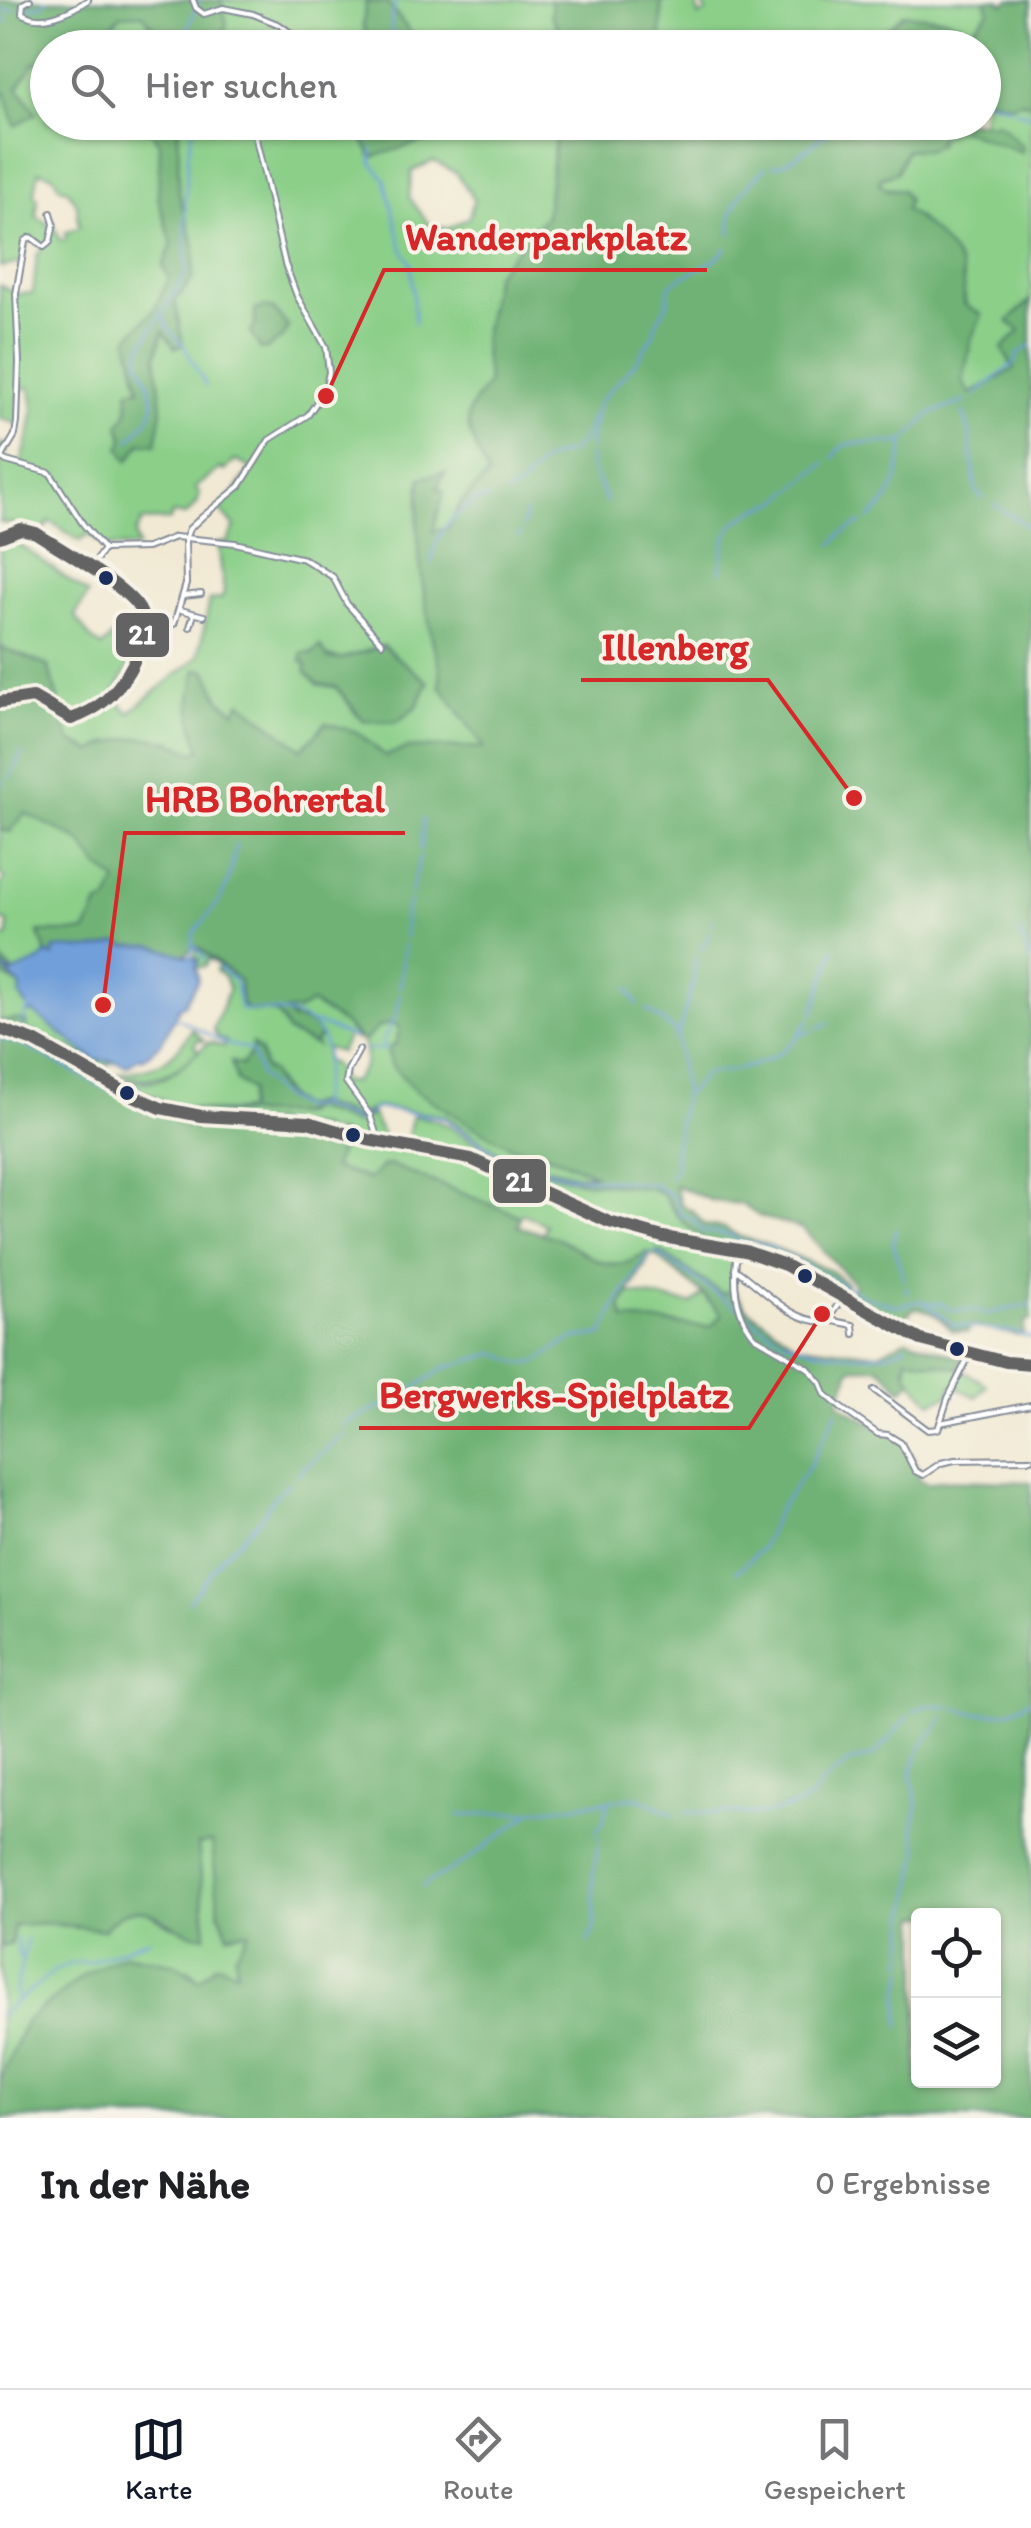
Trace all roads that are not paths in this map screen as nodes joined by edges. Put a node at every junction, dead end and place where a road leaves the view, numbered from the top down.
1 (30, 0) edge
2 (88, 0) edge
3 (194, 4) edge
4 (288, 30) edge
5 (256, 140) edge
6 (51, 213) dead end
7 (0, 537) edge
8 (185, 539) junction
9 (104, 549) junction
10 (88, 570) junction
11 (202, 594) dead end
12 (184, 596) junction
13 (181, 610) junction
14 (194, 614) junction
15 (204, 616) dead end
16 (174, 624) dead end
17 (190, 627) dead end
18 (382, 643) dead end
19 (0, 702) edge
20 (0, 1030) edge
21 (358, 1050) dead end
22 (379, 1142) junction
23 (745, 1252) junction
24 (735, 1269) junction
25 (844, 1296) junction
26 (829, 1320) junction
27 (854, 1334) dead end
28 (970, 1354) junction
29 (1031, 1364) edge
30 (874, 1390) dead end
31 (1031, 1405) edge
32 (940, 1423) junction
33 (1031, 1460) edge

1 - 2 street
3 - 4 street
5 - 8 street
6 - 9 street
7 - 10 main road
8 - 9 street
8 - 12 street
8 - 18 street
9 - 10 street
10 - 19 main road
11 - 12 street
12 - 13 street
13 - 14 street
13 - 16 street
14 - 15 street
14 - 17 street
20 - 22 main road
21 - 22 street
22 - 23 main road
23 - 24 street
23 - 25 main road
24 - 26 street
24 - 33 street
25 - 26 street
25 - 28 main road
26 - 27 street
28 - 29 main road
28 - 32 street
30 - 32 street
31 - 32 street

